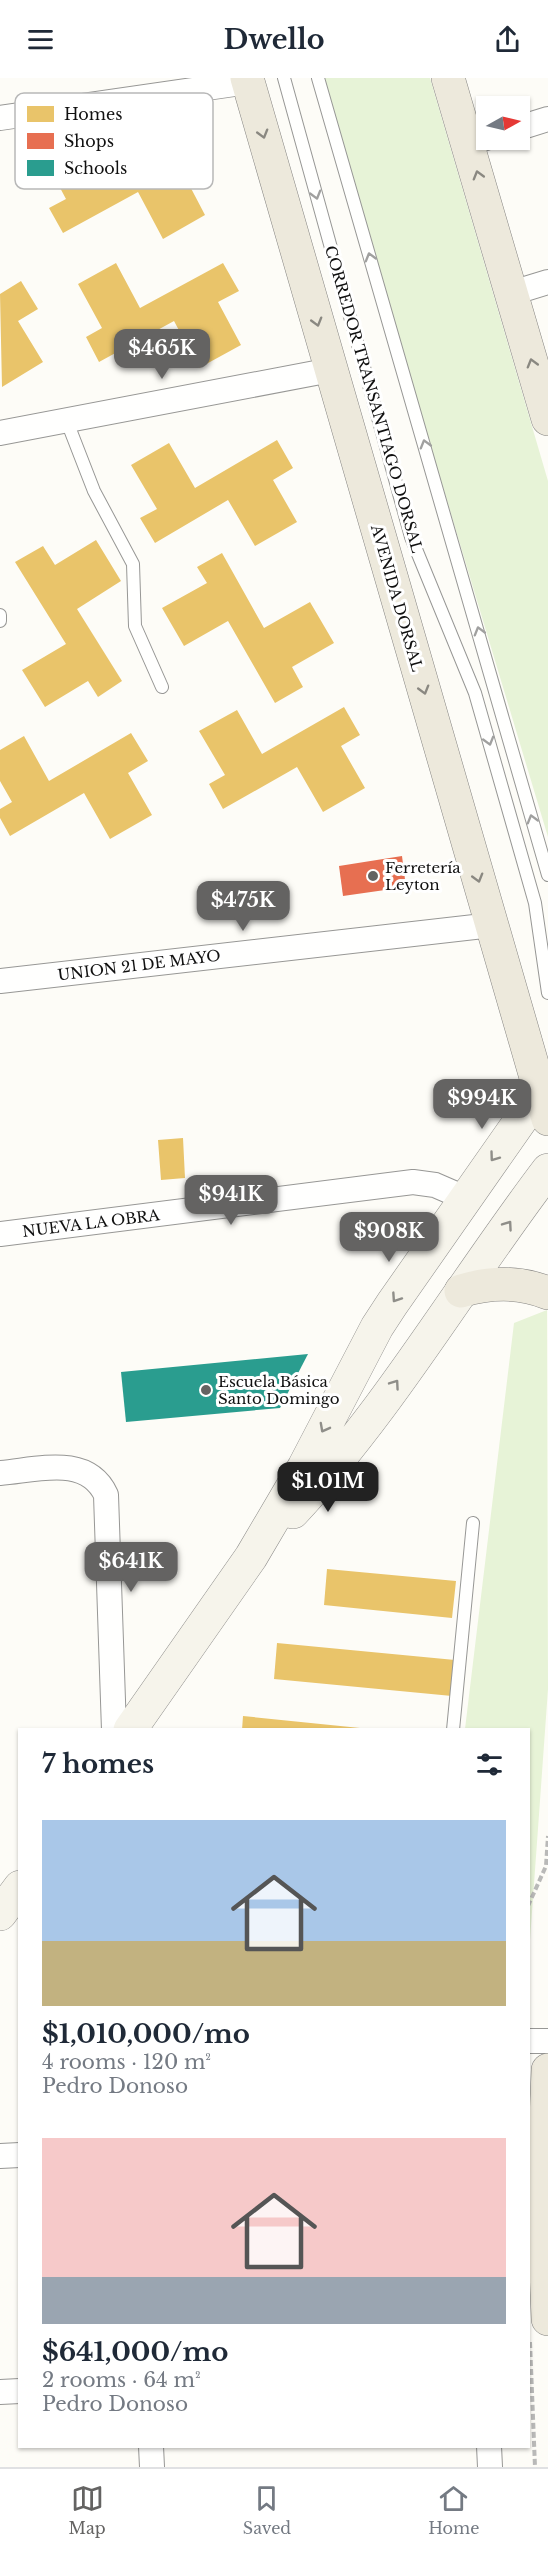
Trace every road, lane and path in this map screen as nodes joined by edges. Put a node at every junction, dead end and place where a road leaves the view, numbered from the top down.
1 (284, 78) edge
2 (318, 78) edge
3 (448, 78) edge
4 (247, 80) edge
5 (162, 93) edge
6 (15, 116) edge
7 (0, 118) edge
8 (548, 120) edge
9 (530, 125) edge
10 (476, 139) edge
11 (479, 150) edge
12 (548, 282) edge
13 (512, 293) junction
14 (331, 370) junction
15 (66, 419) junction
16 (548, 419) edge
17 (0, 433) edge
18 (0, 615) edge
19 (0, 621) edge
20 (162, 687) dead end
21 (548, 875) edge
22 (492, 925) junction
23 (0, 981) edge
24 (548, 993) edge
25 (545, 1097) edge
26 (548, 1170) edge
27 (465, 1197) junction
28 (0, 1234) edge
29 (461, 1291) junction
30 (548, 1293) edge
31 (0, 1473) edge
32 (473, 1523) dead end
33 (251, 1557) junction
34 (114, 1728) edge
35 (131, 1728) edge
36 (453, 1728) edge
37 (548, 1836) edge
38 (18, 1890) edge
39 (530, 1902) edge
40 (0, 1914) edge
41 (530, 2041) edge
42 (548, 2041) edge
43 (548, 2070) edge
44 (18, 2155) edge
45 (0, 2156) edge
46 (536, 2238) edge
47 (539, 2325) edge
48 (18, 2391) edge
49 (0, 2392) edge
50 (151, 2448) edge
51 (489, 2448) edge
52 (152, 2467) edge
53 (490, 2467) edge
54 (535, 2467) edge

1 -> 24 lane, CORREDOR TRANSANTIAGO DORSAL
21 -> 2 lane
3 - 10 main road
4 - 5 street
4 -> 14 main road, AVENIDA DORSAL
6 - 7 street
8 - 9 street
13 -> 11 main road
12 - 13 street
16 -> 13 main road
14 - 15 street
14 -> 22 main road, AVENIDA DORSAL
15 - 17 street
15 - 20 lane
18 - 19 lane
22 - 23 street, UNION 21 DE MAYO
22 - 25 main road, AVENIDA DORSAL
25 -> 27 main road
29 -> 26 main road
27 - 28 street, NUEVA LA OBRA
27 -> 33 main road
29 - 30 main road
33 -> 29 main road
31 - 34 street
32 - 36 lane
33 - 35 main road
37 - 39 path
38 - 40 main road
41 - 42 street
43 - 46 main road
44 - 45 street
46 - 47 main road
47 - 54 path
48 - 49 street
50 - 52 street
51 - 53 street

